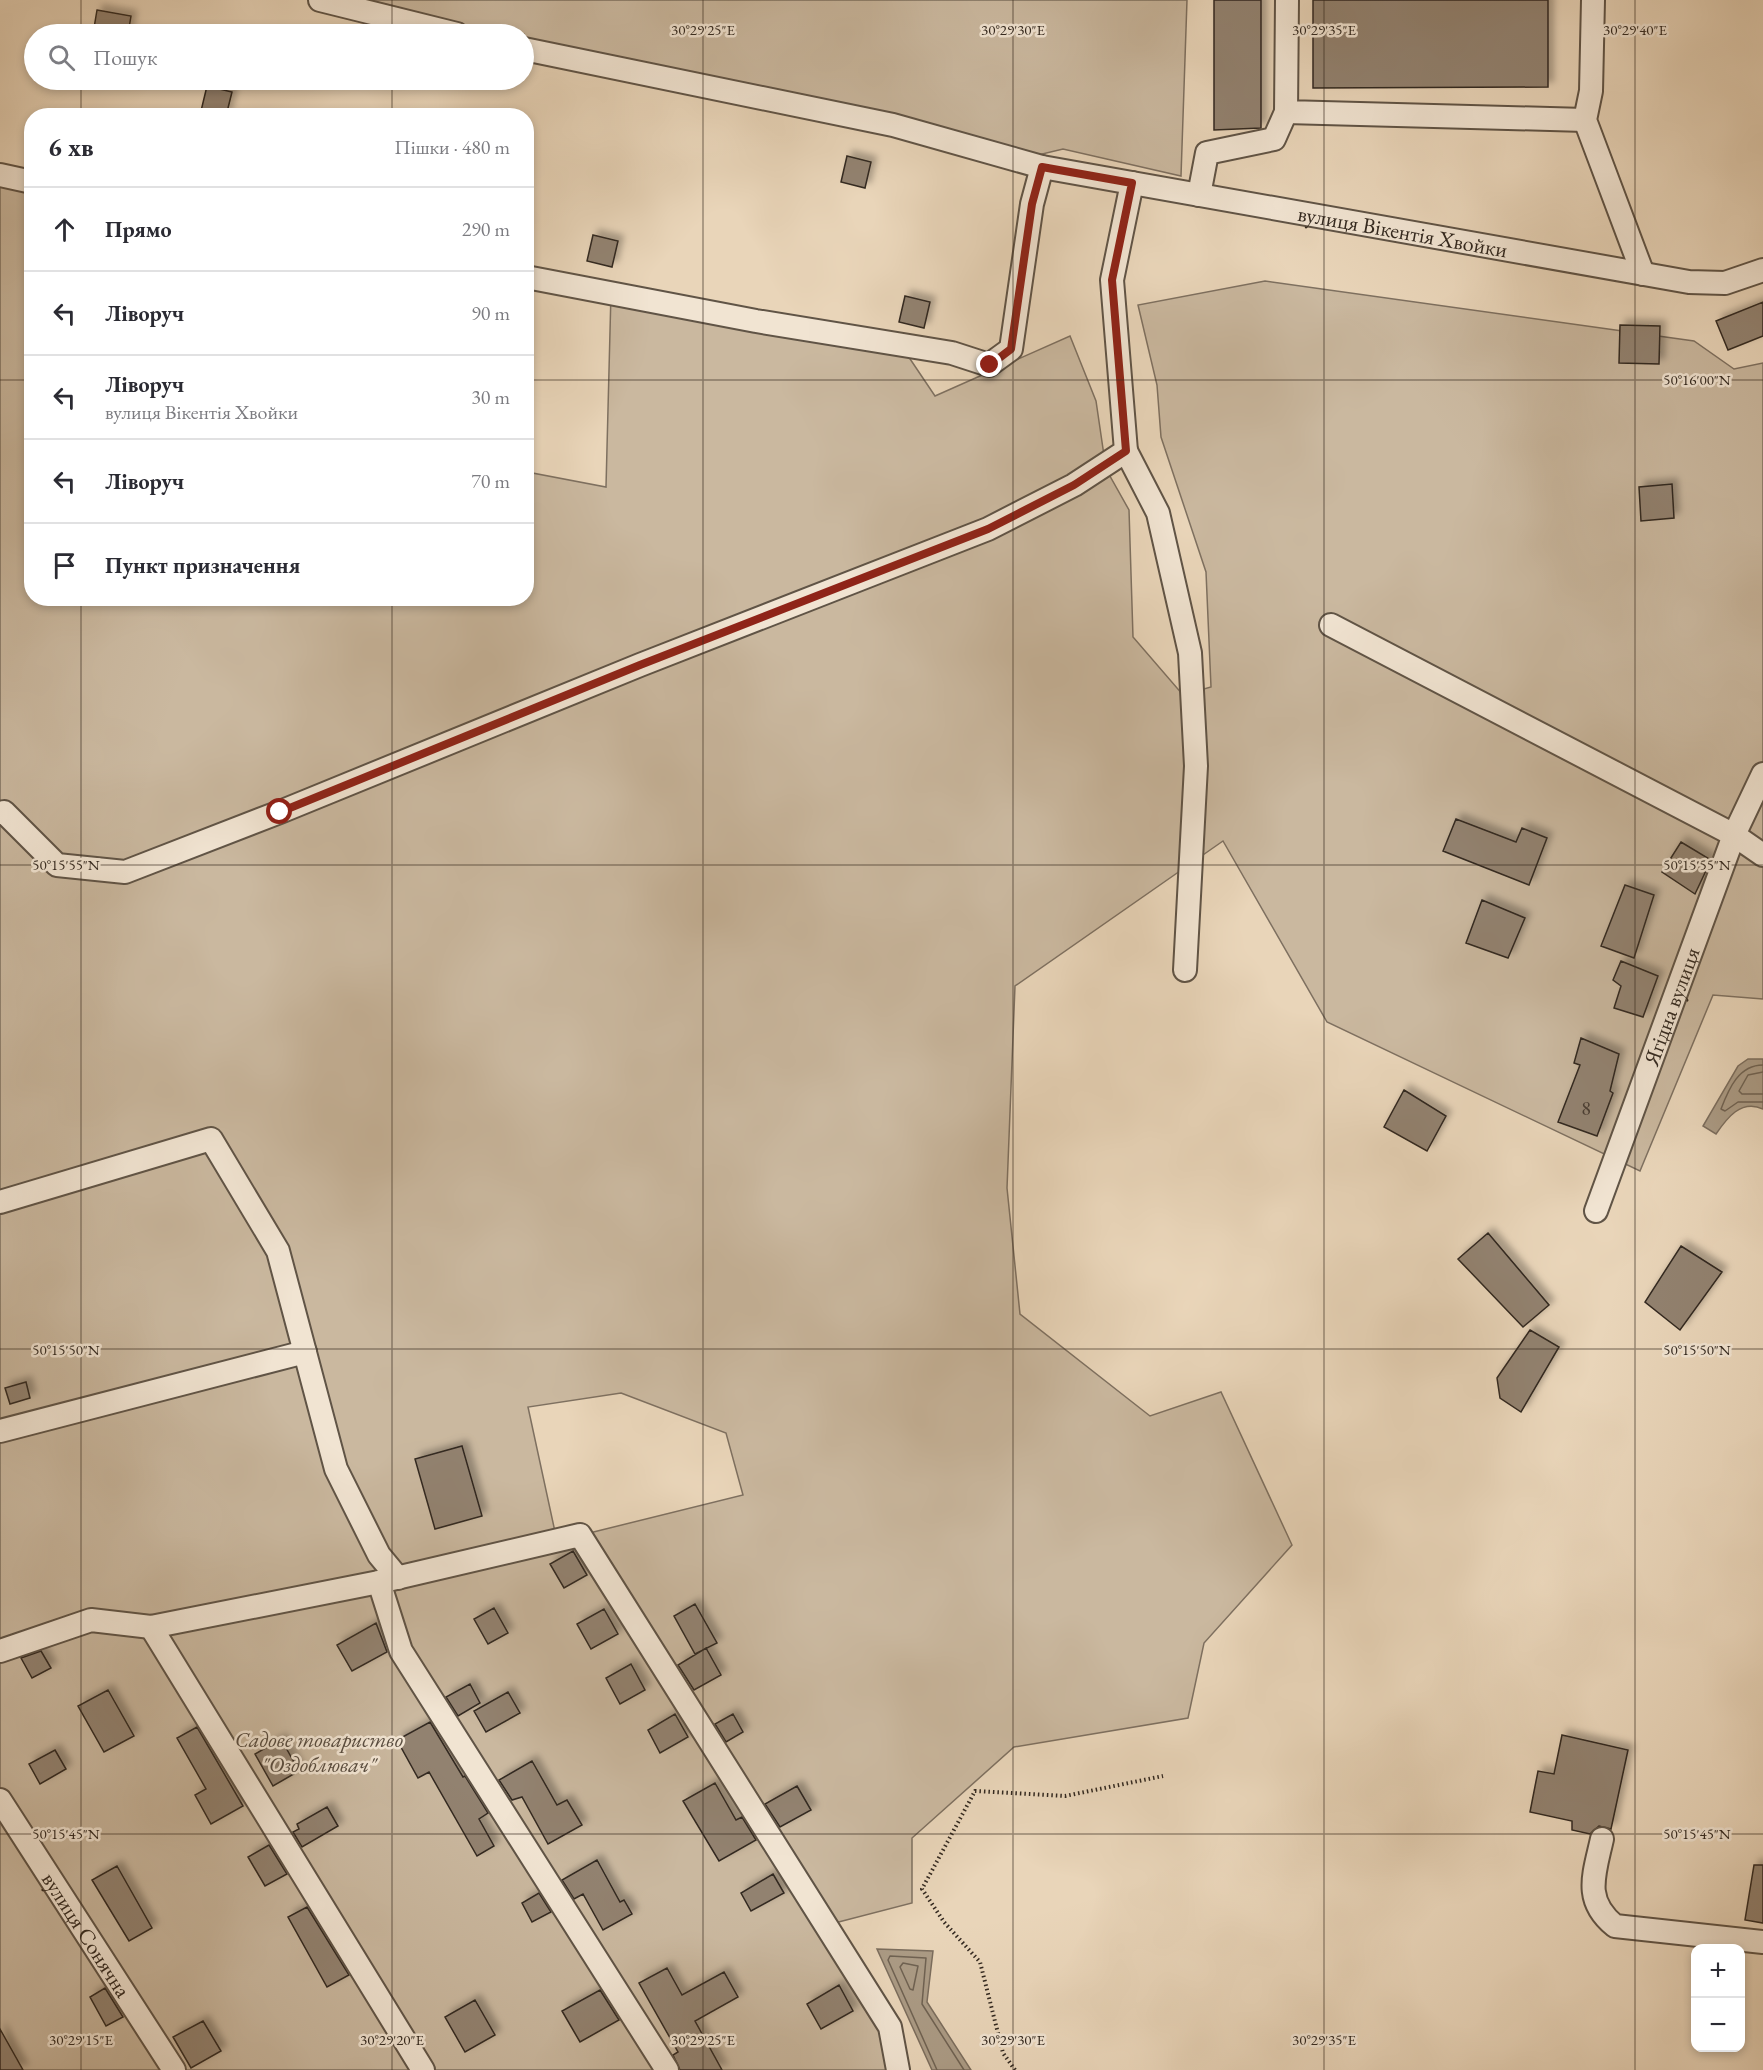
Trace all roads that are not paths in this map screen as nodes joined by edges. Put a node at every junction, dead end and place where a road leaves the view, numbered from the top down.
1 (320, 0) edge
2 (1287, 0) edge
3 (1593, 0) edge
4 (417, 24) edge
5 (534, 51) edge
6 (1286, 112) junction
7 (1585, 120) junction
8 (1042, 167) junction
9 (0, 174) edge
10 (24, 180) edge
11 (1132, 183) junction
12 (1200, 195) junction
13 (1763, 270) edge
14 (1643, 274) junction
15 (534, 279) edge
16 (1126, 451) junction
17 (1331, 625) dead end
18 (1763, 774) edge
19 (0, 813) edge
20 (1734, 836) junction
21 (1763, 855) edge
22 (1185, 970) dead end
23 (0, 1202) edge
24 (1596, 1211) dead end
25 (305, 1352) junction
26 (0, 1431) edge
27 (388, 1580) junction
28 (151, 1628) junction
29 (0, 1651) edge
30 (0, 1800) edge
31 (1602, 1839) dead end
32 (1763, 1942) edge
33 (174, 2070) edge
34 (423, 2070) edge
35 (667, 2070) edge
36 (898, 2070) edge

1 - 4 street
2 - 6 street
3 - 7 street
5 - 8 street, вулиця Вікентія Хвойки
6 - 7 street
6 - 12 street
7 - 14 street
8 - 11 street, вулиця Вікентія Хвойки
8 - 15 street
9 - 10 street
11 - 12 street, вулиця Вікентія Хвойки
11 - 16 street
12 - 14 street, вулиця Вікентія Хвойки
13 - 14 street, вулиця Вікентія Хвойки
16 - 19 street
16 - 22 street
17 - 20 street
18 - 20 street, Ягідна вулиця
20 - 21 street
20 - 24 street, Ягідна вулиця
23 - 25 street
25 - 26 street
25 - 27 street
27 - 28 street
27 - 35 street
27 - 36 street
28 - 29 street
28 - 34 street
30 - 33 street, вулиця Сонячна
31 - 32 street

